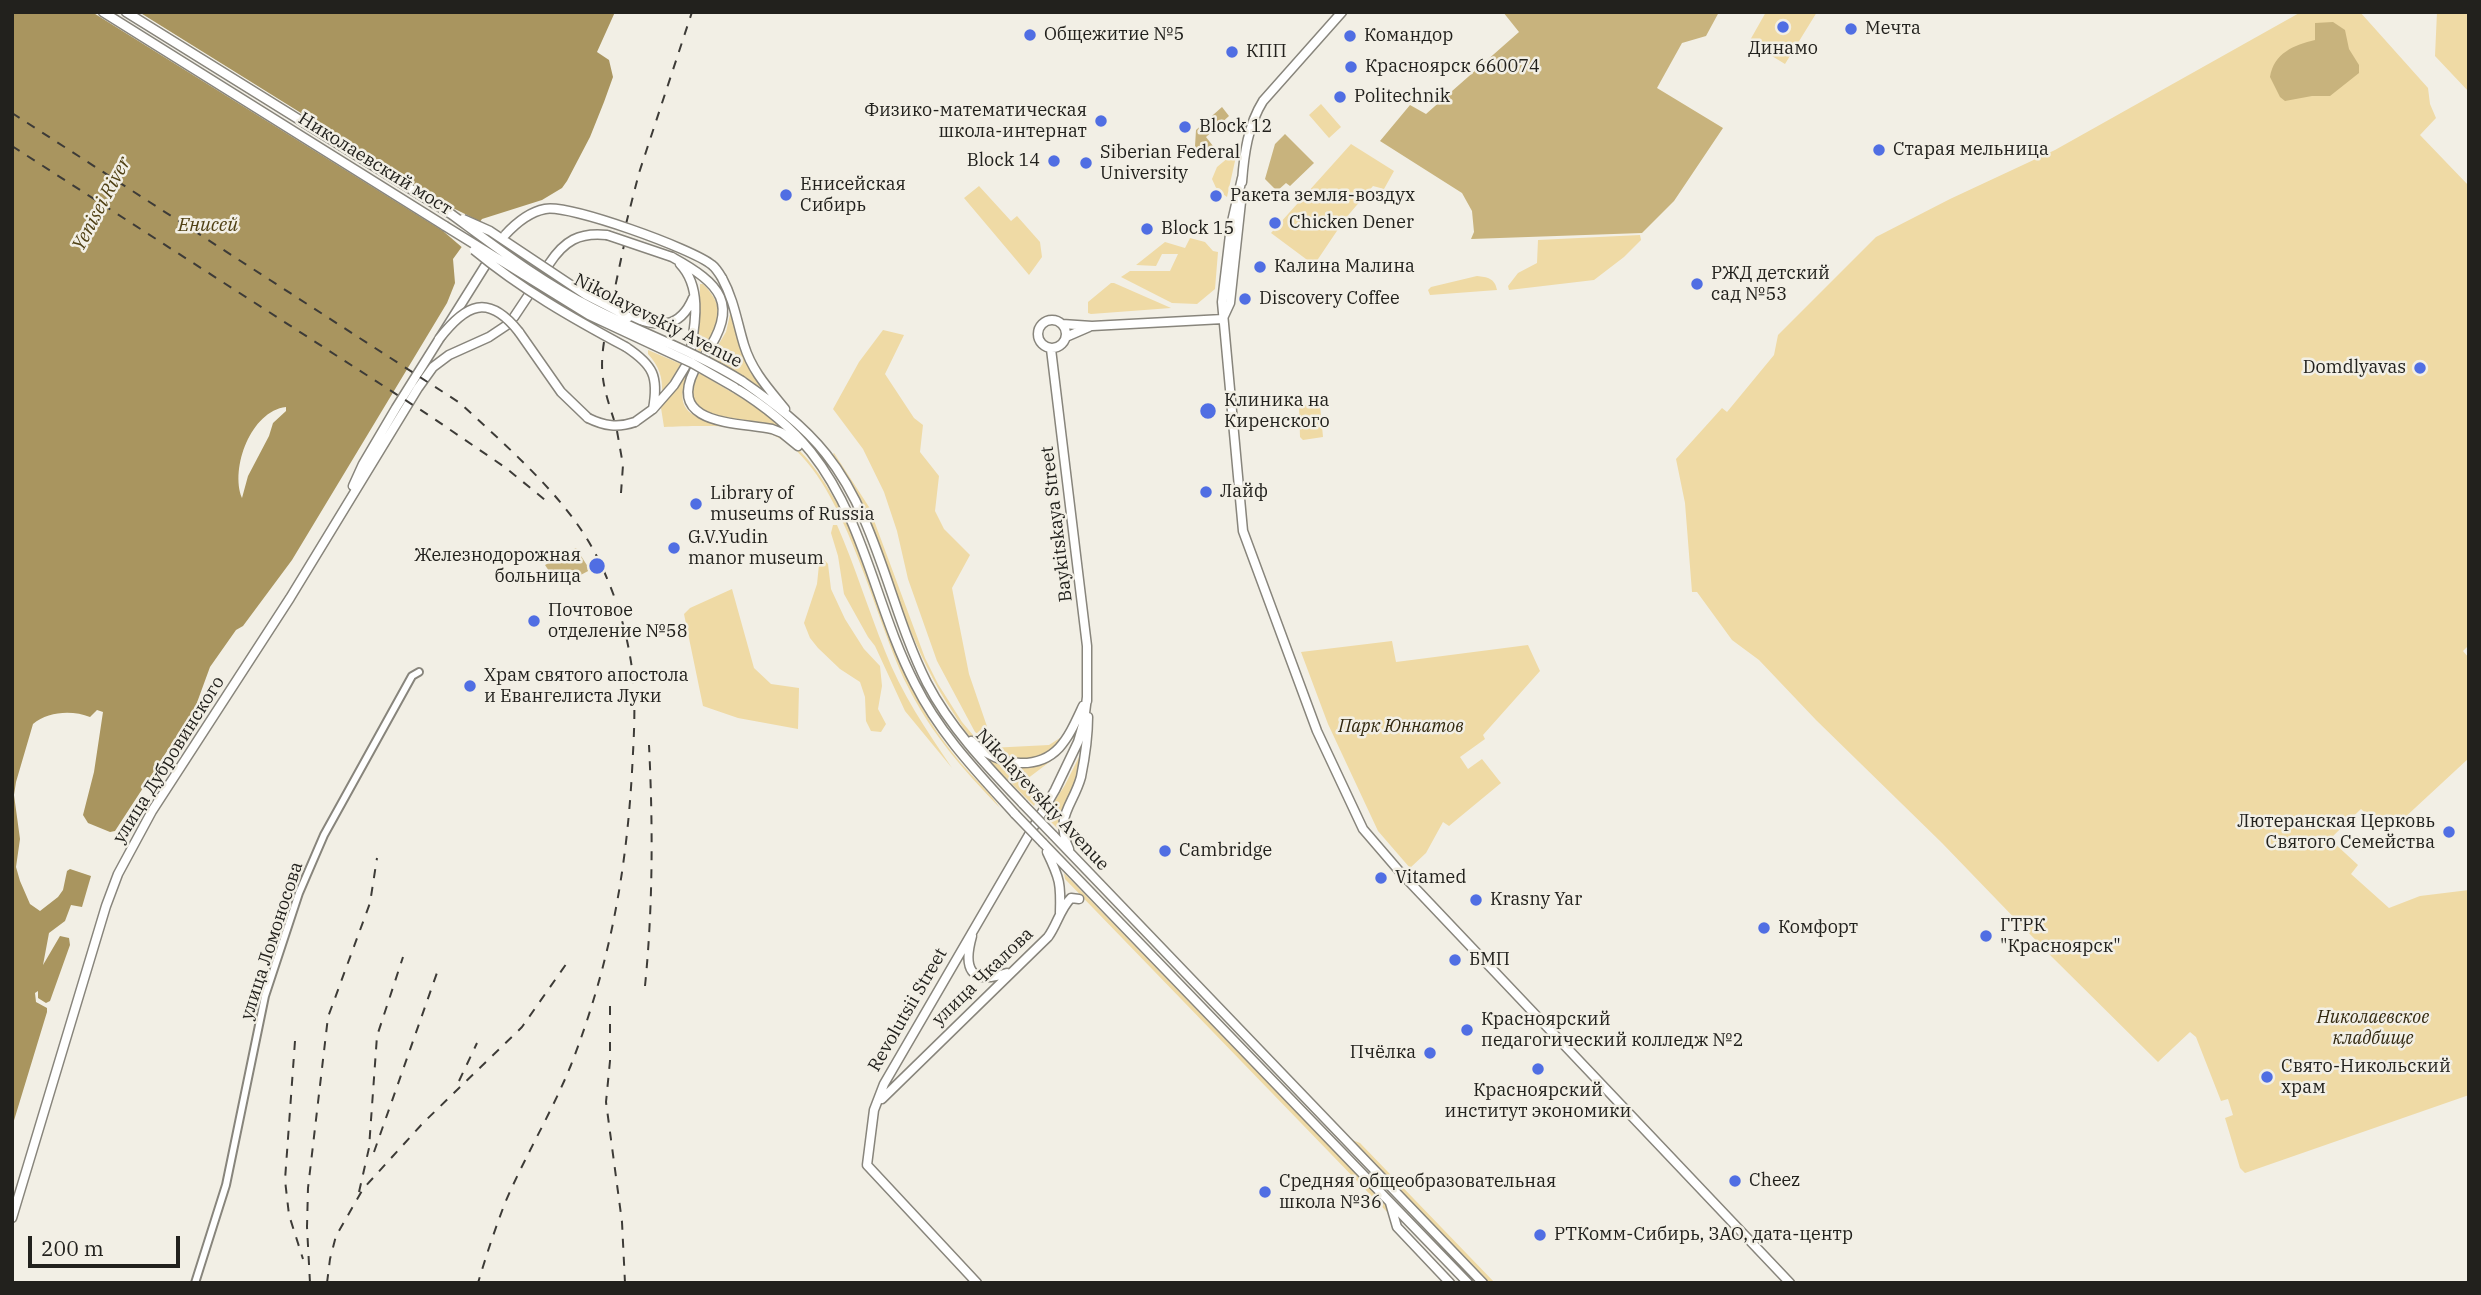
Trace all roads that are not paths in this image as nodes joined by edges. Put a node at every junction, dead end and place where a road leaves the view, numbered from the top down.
1 (103, 12) edge
2 (126, 12) edge
3 (1342, 12) edge
4 (451, 215) junction
5 (445, 226) junction
6 (505, 235) dead end
7 (672, 257) junction
8 (549, 264) dead end
9 (485, 266) dead end
10 (693, 292) junction
11 (528, 296) dead end
12 (1223, 319) junction
13 (1062, 324) junction
14 (1092, 326) junction
15 (1066, 337) junction
16 (439, 339) junction
17 (691, 348) dead end
18 (1051, 349) junction
19 (705, 355) dead end
20 (685, 367) dead end
21 (694, 372) dead end
22 (738, 384) junction
23 (653, 409) junction
24 (798, 425) junction
25 (821, 466) junction
26 (349, 499) junction
27 (419, 672) dead end
28 (1087, 697) junction
29 (958, 730) junction
30 (1043, 843) junction
31 (1073, 858) junction
32 (1079, 899) dead end
33 (1060, 914) junction
34 (976, 923) junction
35 (1011, 971) junction
36 (874, 1110) junction
37 (1389, 1200) junction
38 (12, 1218) edge
39 (195, 1283) edge
40 (977, 1283) edge
41 (1450, 1283) edge
42 (1468, 1283) edge
43 (1483, 1283) edge
44 (1790, 1283) edge

1 - 5 main road, Николаевский мост
2 - 4 main road, Николаевский мост
3 - 12 main road
4 - 10 main road, Николаевский мост, bridge
4 - 22 main road, Nikolayevskiy Avenue, bridge
5 - 22 main road, Nikolayevskiy Avenue, bridge
5 - 23 main road, Николаевский мост, bridge
6 - 24 main road, bridge
7 - 8 main road, bridge
7 - 10 main road
7 - 19 main road
9 - 16 main road, bridge
10 - 17 main road
11 - 26 main road
12 - 14 main road
12 - 44 main road
13 - 14 main road
13 - 15 main road
13 - 18 main road
14 - 15 main road
15 - 18 main road
16 - 23 main road, bridge
16 - 26 main road
18 - 28 main road, Baykitskaya Street
20 - 23 main road
21 - 25 main road
22 - 24 main road, Nikolayevskiy Avenue
22 - 25 main road, Nikolayevskiy Avenue
24 - 29 main road, Nikolayevskiy Avenue
25 - 30 main road, Nikolayevskiy Avenue, bridge
26 - 38 main road, улица Дубровинского
27 - 39 street, улица Ломоносова
28 - 29 main road
28 - 31 main road
28 - 34 main road, Revolutsii Street
29 - 31 main road, Nikolayevskiy Avenue, bridge
30 - 33 main road
30 - 37 main road, Nikolayevskiy Avenue
31 - 43 main road, Nikolayevskiy Avenue
32 - 33 main road, улица Чкалова
33 - 35 main road, улица Чкалова
34 - 35 main road
34 - 36 main road, Revolutsii Street
35 - 36 main road, улица Чкалова
36 - 40 main road, Revolutsii Street
37 - 41 main road
37 - 42 main road, Nikolayevskiy Avenue

